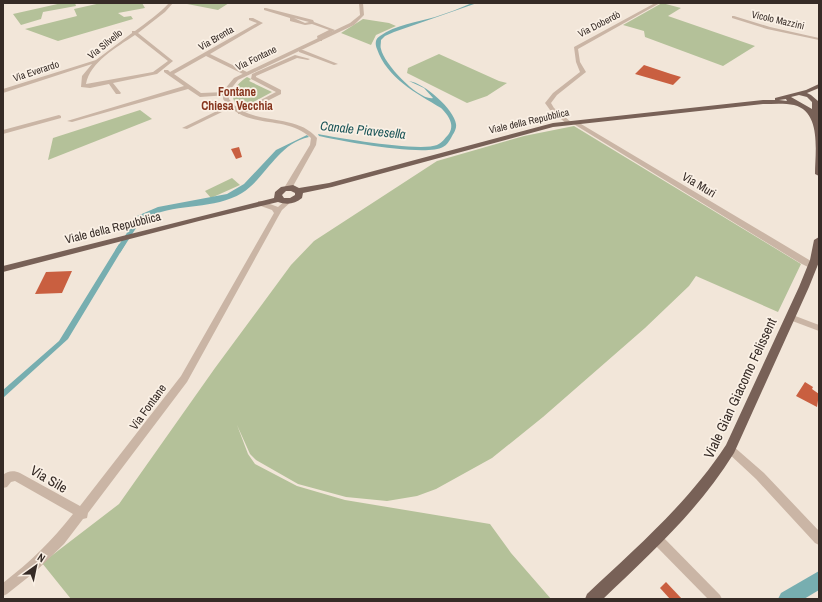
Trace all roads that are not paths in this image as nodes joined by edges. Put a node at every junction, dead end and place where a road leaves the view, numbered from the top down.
1 (171, 3) edge
2 (361, 3) edge
3 (658, 3) edge
4 (266, 9) dead end
5 (734, 17) dead end
6 (251, 19) dead end
7 (333, 30) junction
8 (341, 30) junction
9 (134, 32) junction
10 (128, 37) junction
11 (140, 38) junction
12 (819, 39) edge
13 (320, 40) junction
14 (299, 50) junction
15 (207, 54) junction
16 (99, 60) junction
17 (308, 60) dead end
18 (336, 64) dead end
19 (75, 68) junction
20 (90, 68) junction
21 (264, 68) junction
22 (159, 71) junction
23 (170, 74) junction
24 (247, 74) junction
25 (110, 82) junction
26 (819, 86) edge
27 (188, 87) junction
28 (3, 91) edge
29 (118, 93) dead end
30 (798, 93) junction
31 (226, 94) junction
32 (790, 94) junction
33 (816, 99) edge
34 (763, 102) junction
35 (796, 103) junction
36 (219, 112) dead end
37 (240, 113) junction
38 (59, 117) dead end
39 (70, 121) dead end
40 (572, 122) junction
41 (185, 128) dead end
42 (819, 129) edge
43 (3, 132) edge
44 (819, 174) edge
45 (294, 189) junction
46 (282, 199) junction
47 (260, 203) junction
48 (229, 210) junction
49 (279, 211) junction
50 (819, 240) edge
51 (813, 266) junction
52 (3, 269) edge
53 (790, 318) junction
54 (819, 328) edge
55 (730, 449) junction
56 (3, 483) edge
57 (82, 514) junction
58 (656, 538) junction
59 (819, 539) edge
60 (3, 590) edge
61 (592, 599) edge
62 (716, 599) edge

1 - 9 street, Via Silvello
2 - 8 street, Via Fontane
3 - 40 street, Via Doberdò
4 - 7 street
5 - 12 street, Vicolo Mazzini
6 - 15 street, Via Brenta
7 - 8 street
7 - 13 street
8 - 13 street, Via Fontane
9 - 10 street, Via Silvello
9 - 11 street
10 - 11 street
10 - 16 street, Via Silvello
11 - 22 street
13 - 14 street, Via Fontane
14 - 18 street
14 - 21 street, Via Fontane
15 - 23 street, Via Brenta
15 - 24 street
16 - 19 street, Via Everardo
16 - 20 street, Via Silvello
17 - 21 street
19 - 20 street, Via Everardo
19 - 28 street, Via Everardo
20 - 25 street, Via Silvello
21 - 24 street, Via Fontane
21 - 37 street
22 - 23 street, Via Silvello
22 - 23 street
22 - 25 street, Via Silvello
23 - 27 street
24 - 31 street, Via Fontane
25 - 29 street
26 - 30 main road
27 - 31 street
27 - 39 street
30 - 32 main road
30 - 33 main road
31 - 37 street
32 - 34 main road
32 - 35 main road
33 - 35 main road
33 - 42 main road
34 - 35 main road
34 - 40 main road, Viale della Repubblica
35 - 42 main road
36 - 41 street
37 - 45 street
38 - 43 street
40 - 45 main road, Viale della Repubblica
40 - 51 street, Via Muri
42 - 44 main road
45 - 46 main road, Viale della Repubblica
45 - 46 main road, Viale della Repubblica
46 - 47 main road, Viale della Repubblica
46 - 48 main road, Viale della Repubblica
46 - 49 street, Via Fontane
47 - 48 main road, Viale della Repubblica
47 - 49 street
48 - 52 main road, Viale della Repubblica
49 - 57 street, Via Fontane
50 - 51 main road, Viale Gian Giacomo Felissent
51 - 53 main road, Viale Gian Giacomo Felissent
53 - 54 street
53 - 55 main road, Viale Gian Giacomo Felissent
55 - 58 main road, Viale Gian Giacomo Felissent
55 - 59 street
56 - 57 street, Via Sile
57 - 60 street, Via Fontane
58 - 61 main road, Viale Gian Giacomo Felissent
58 - 62 street

